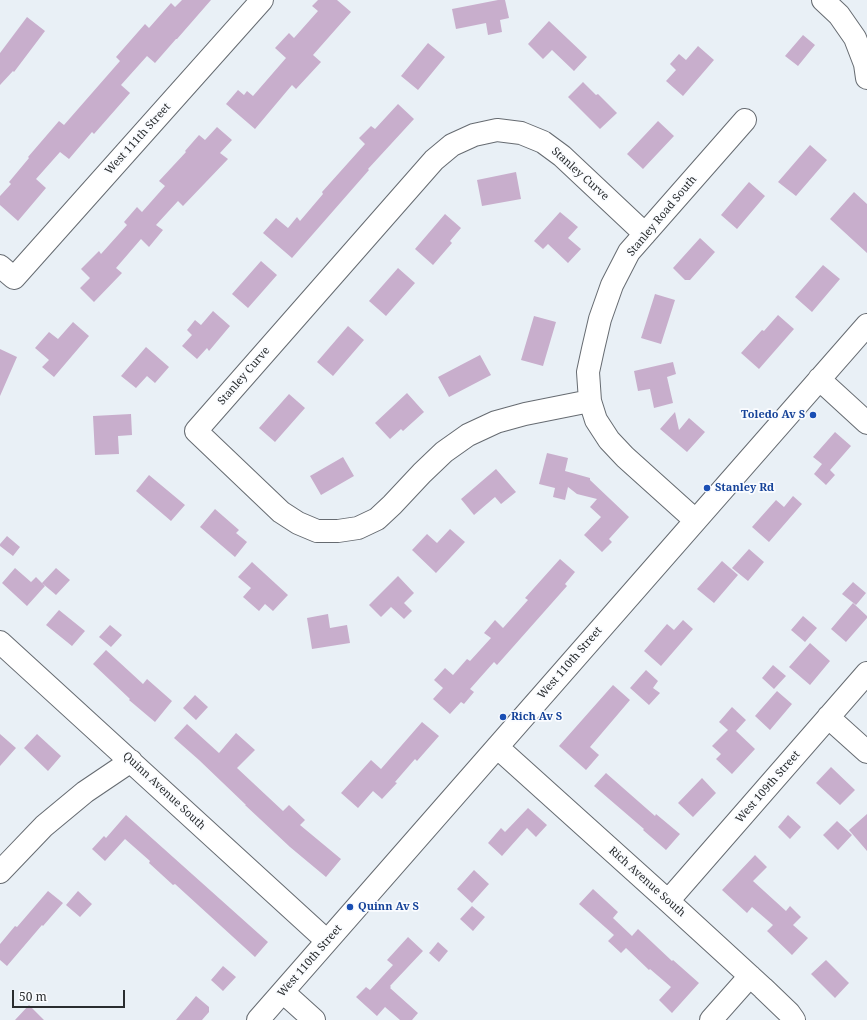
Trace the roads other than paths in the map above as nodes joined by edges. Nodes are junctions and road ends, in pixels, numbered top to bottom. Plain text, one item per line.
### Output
1 (262, 0) edge
2 (835, 4) edge
3 (867, 78) edge
4 (745, 120) dead end
5 (645, 234) junction
6 (7, 272) edge
7 (867, 325) edge
8 (819, 379) junction
9 (590, 401) junction
10 (867, 423) edge
11 (696, 520) junction
12 (0, 642) edge
13 (867, 673) edge
14 (828, 717) junction
15 (497, 747) junction
16 (867, 752) edge
17 (131, 761) junction
18 (0, 872) edge
19 (668, 901) junction
20 (327, 941) junction
21 (750, 976) junction
22 (283, 992) junction
23 (258, 1020) edge
24 (314, 1020) edge
25 (711, 1020) edge
26 (794, 1020) edge

1 - 6 street, West 111th Street
2 - 3 street
4 - 5 street, Stanley Road South
5 - 9 street, Stanley Road South
5 - 9 street, Stanley Curve
7 - 8 street, West 110th Street
8 - 10 street
8 - 11 street, West 110th Street
9 - 11 street, Stanley Road South
11 - 15 street, West 110th Street
12 - 17 street, Quinn Avenue South
13 - 14 street, West 109th Street
14 - 16 street
14 - 19 street, West 109th Street
15 - 19 street, Rich Avenue South
15 - 20 street, West 110th Street
17 - 18 street
17 - 20 street, Quinn Avenue South
19 - 21 street, Rich Avenue South
20 - 22 street, West 110th Street
21 - 25 street
21 - 26 street, Rich Avenue South
22 - 23 street, West 110th Street
22 - 24 street

